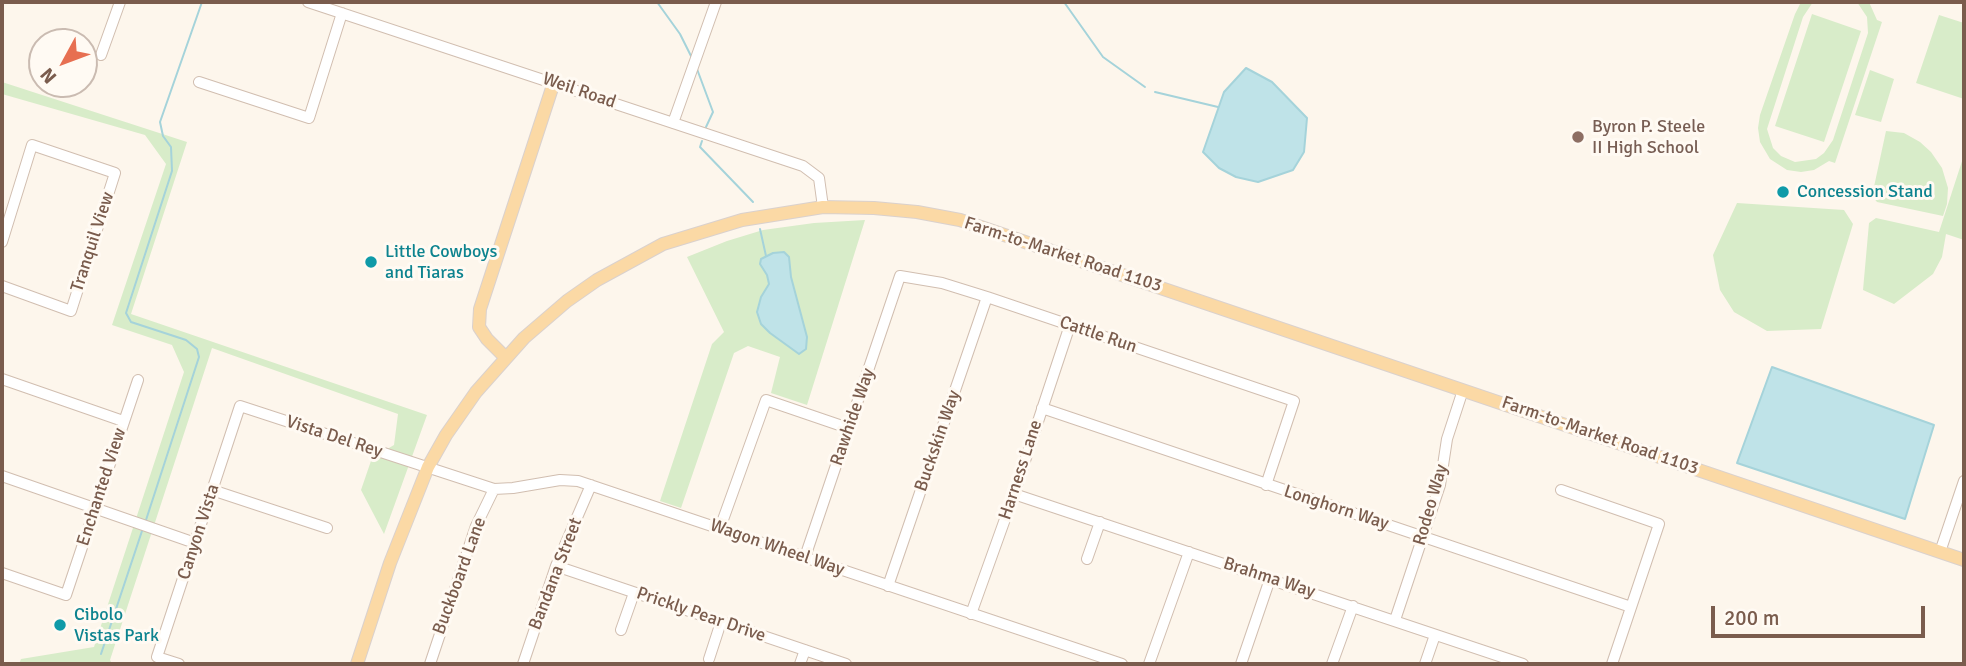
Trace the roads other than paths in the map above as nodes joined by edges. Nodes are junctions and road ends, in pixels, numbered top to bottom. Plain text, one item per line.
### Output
1 (120, 2) edge
2 (308, 2) edge
3 (716, 2) edge
4 (342, 13) junction
5 (101, 55) dead end
6 (199, 82) dead end
7 (554, 82) junction
8 (673, 123) junction
9 (823, 206) junction
10 (2, 242) edge
11 (900, 276) joint
12 (2, 286) edge
13 (987, 296) junction
14 (1070, 325) junction
15 (505, 357) junction
16 (2, 379) edge
17 (138, 380) dead end
18 (1464, 390) junction
19 (240, 406) joint
20 (1042, 408) junction
21 (123, 421) junction
22 (848, 428) junction
23 (428, 467) junction
24 (2, 476) edge
25 (1964, 481) edge
26 (591, 485) junction
27 (1266, 485) junction
28 (494, 489) junction
29 (212, 490) junction
30 (1562, 490) dead end
31 (1014, 494) junction
32 (96, 508) junction
33 (1100, 522) junction
34 (327, 528) dead end
35 (720, 528) junction
36 (1422, 537) junction
37 (195, 543) junction
38 (1189, 552) junction
39 (1940, 552) junction
40 (805, 557) junction
41 (1087, 559) dead end
42 (1964, 560) edge
43 (556, 566) junction
44 (2, 573) edge
45 (1270, 579) junction
46 (888, 586) junction
47 (634, 593) junction
48 (1353, 606) junction
49 (1631, 607) junction
50 (971, 614) junction
51 (1395, 620) junction
52 (721, 622) junction
53 (621, 630) dead end
54 (1435, 635) junction
55 (805, 650) junction
56 (709, 659) dead end
57 (179, 664) edge
58 (357, 664) edge
59 (430, 664) edge
60 (523, 664) edge
61 (800, 664) edge
62 (846, 664) edge
63 (1122, 664) edge
64 (1149, 664) edge
65 (1241, 664) edge
66 (1332, 664) edge
67 (1425, 664) edge
68 (1523, 664) edge
69 (1612, 664) edge

1 - 5 street
2 - 4 street, Weil Road
3 - 8 street
4 - 6 street
4 - 7 street, Weil Road
7 - 8 street, Weil Road
7 - 15 main road
8 - 9 street, Weil Road
9 - 15 main road, Farm-to-Market Road 1103
9 - 18 main road, Farm-to-Market Road 1103
10 - 12 street, Tranquil View
11 - 13 street, Cattle Run
11 - 22 street, Rawhide Way
13 - 14 street, Cattle Run
13 - 46 street, Buckskin Way
14 - 20 street, Harness Lane
14 - 27 street, Cattle Run
15 - 23 main road, Farm-to-Market Road 1103
16 - 21 street
17 - 21 street, Enchanted View
18 - 36 street, Rodeo Way
18 - 39 main road, Farm-to-Market Road 1103
19 - 23 street, Vista Del Rey
19 - 29 street, Canyon Vista
20 - 27 street, Longhorn Way
20 - 31 street, Harness Lane
21 - 32 street, Enchanted View
22 - 35 street
22 - 40 street, Rawhide Way
23 - 28 street, Wagon Wheel Way
23 - 58 main road, Farm-to-Market Road 1103
24 - 32 street
25 - 39 street
26 - 28 street, Wagon Wheel Way
26 - 35 street, Wagon Wheel Way
26 - 43 street, Bandana Street
27 - 36 street, Longhorn Way
28 - 59 street, Buckboard Lane
29 - 34 street
29 - 37 street, Canyon Vista
30 - 49 street
31 - 33 street, Brahma Way
31 - 50 street, Harness Lane
32 - 37 street
32 - 44 street, Enchanted View
33 - 38 street, Brahma Way
33 - 41 street
35 - 40 street, Wagon Wheel Way
36 - 49 street, Longhorn Way
36 - 51 street, Rodeo Way
37 - 57 street, Canyon Vista
38 - 45 street, Brahma Way
38 - 64 street
39 - 42 main road, Farm-to-Market Road 1103
40 - 46 street, Wagon Wheel Way
43 - 47 street, Prickly Pear Drive
43 - 60 street, Bandana Street
45 - 48 street, Brahma Way
45 - 65 street
46 - 50 street, Wagon Wheel Way
47 - 52 street, Prickly Pear Drive
47 - 53 street
48 - 51 street, Brahma Way
48 - 66 street
49 - 69 street
50 - 63 street, Wagon Wheel Way
51 - 54 street, Brahma Way
52 - 55 street, Prickly Pear Drive
52 - 56 street
54 - 67 street
54 - 68 street, Brahma Way
55 - 61 street
55 - 62 street, Prickly Pear Drive

